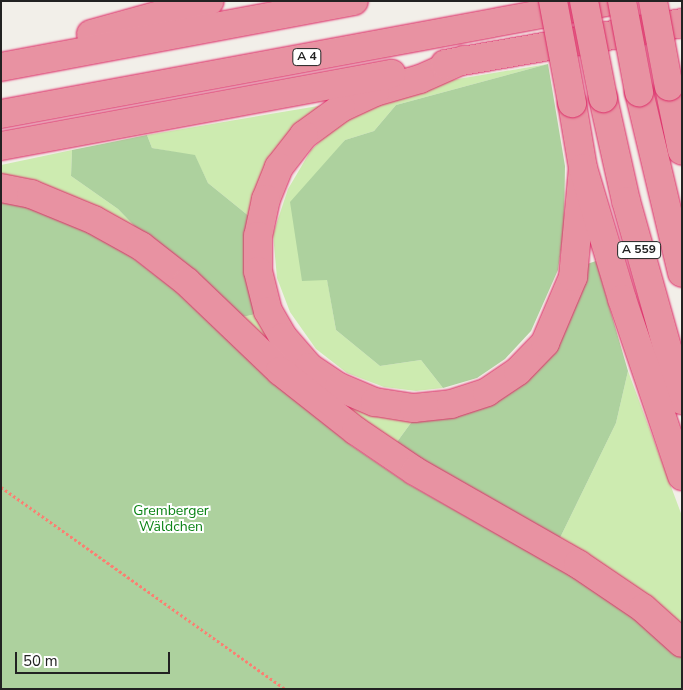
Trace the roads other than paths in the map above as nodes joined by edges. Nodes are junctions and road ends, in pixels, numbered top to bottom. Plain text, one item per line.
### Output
1 (210, 1) edge
2 (354, 1) edge
3 (553, 1) edge
4 (584, 1) edge
5 (612, 1) edge
6 (622, 1) edge
7 (653, 1) edge
8 (682, 23) edge
9 (1, 58) edge
10 (463, 60) junction
11 (1, 67) edge
12 (1, 114) edge
13 (1, 146) edge
14 (682, 151) edge
15 (583, 168) junction
16 (1, 188) edge
17 (682, 273) edge
18 (682, 400) edge
19 (682, 476) edge
20 (682, 643) edge

1 - 9 highway
2 - 11 highway
3 - 15 highway, bridge
4 - 18 highway, A 559, bridge
5 - 12 highway, A 4
6 - 17 highway, A 559, bridge
7 - 14 highway, bridge
8 - 10 highway
10 - 13 highway
10 - 15 highway
15 - 19 highway
16 - 20 highway

